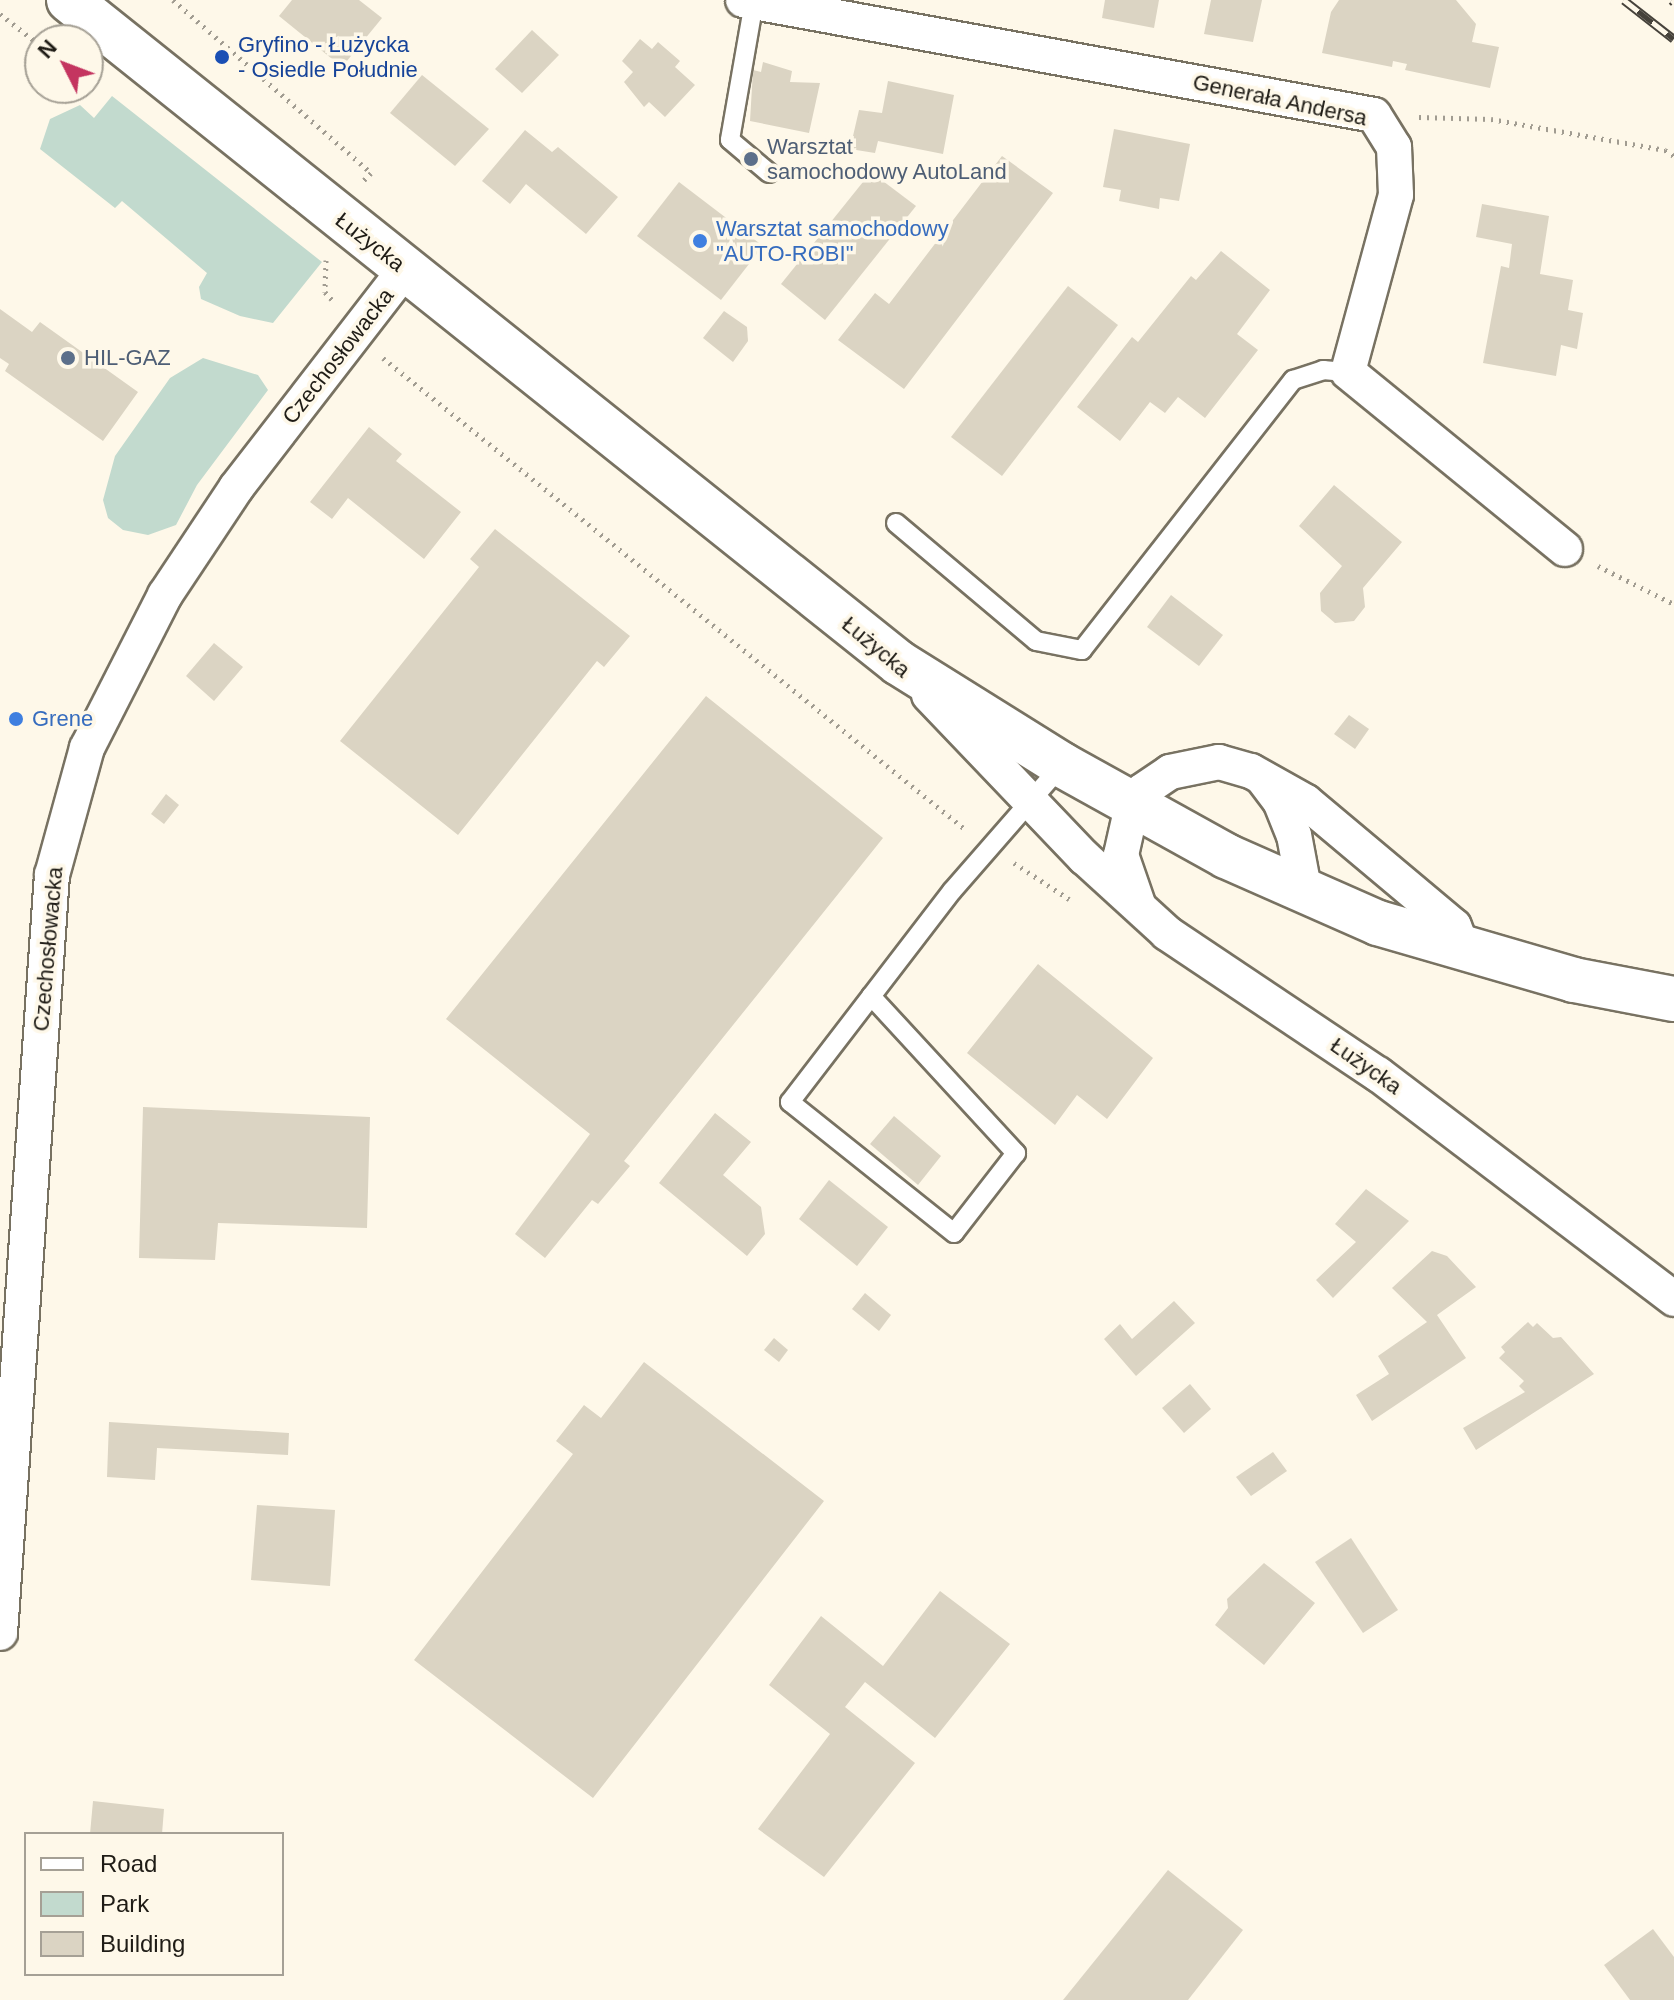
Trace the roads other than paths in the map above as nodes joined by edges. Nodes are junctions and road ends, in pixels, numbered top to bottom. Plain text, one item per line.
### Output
1 (69, 0) edge
2 (749, 1) edge
3 (769, 173) dead end
4 (405, 269) junction
5 (1348, 372) junction
6 (896, 523) dead end
7 (1565, 549) road end
8 (899, 663) junction
9 (1062, 765) junction
10 (1251, 771) junction
11 (1031, 803) junction
12 (1132, 806) junction
13 (1305, 894) junction
14 (1140, 908) junction
15 (1464, 952) junction
16 (871, 996) junction
17 (1674, 999) edge
18 (1674, 1299) edge
19 (0, 1633) edge

1 - 4 street, Łużycka
2 - 3 lane
2 - 5 street, Generała Andersa
4 - 8 street, Łużycka
4 - 19 street, Czechosłowacka
5 - 6 lane
5 - 7 street
8 - 9 street
8 - 11 street, Łużycka
9 - 11 lane
9 - 12 street
10 - 12 street
10 - 13 street
10 - 15 street
11 - 14 street, Łużycka
11 - 16 lane
12 - 13 street
12 - 14 street
13 - 15 street
14 - 18 street, Łużycka
15 - 17 street
16 - 16 lane

